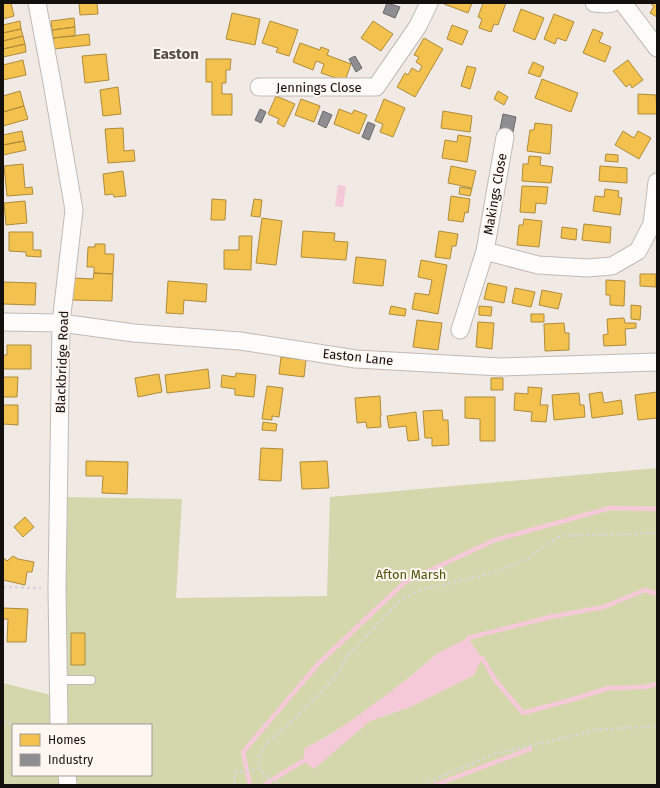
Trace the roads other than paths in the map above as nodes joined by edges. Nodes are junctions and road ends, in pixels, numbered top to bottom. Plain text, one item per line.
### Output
1 (37, 3) edge
2 (429, 3) edge
3 (594, 3) edge
4 (612, 3) edge
5 (623, 3) edge
6 (657, 48) edge
7 (259, 87) dead end
8 (505, 137) dead end
9 (657, 182) edge
10 (485, 251) junction
11 (3, 322) edge
12 (61, 323) junction
13 (460, 330) dead end
14 (657, 362) edge
15 (58, 680) junction
16 (91, 680) dead end
17 (59, 724) edge

1 - 12 street, Blackbridge Road
2 - 7 street, Jennings Close
3 - 4 street
5 - 6 street
8 - 10 street, Makings Close
9 - 10 street
10 - 13 street, Makings Close
11 - 12 street, Easton Lane
12 - 14 street, Easton Lane
12 - 15 street, Blackbridge Road
15 - 16 lane
15 - 17 street, Blackbridge Road

